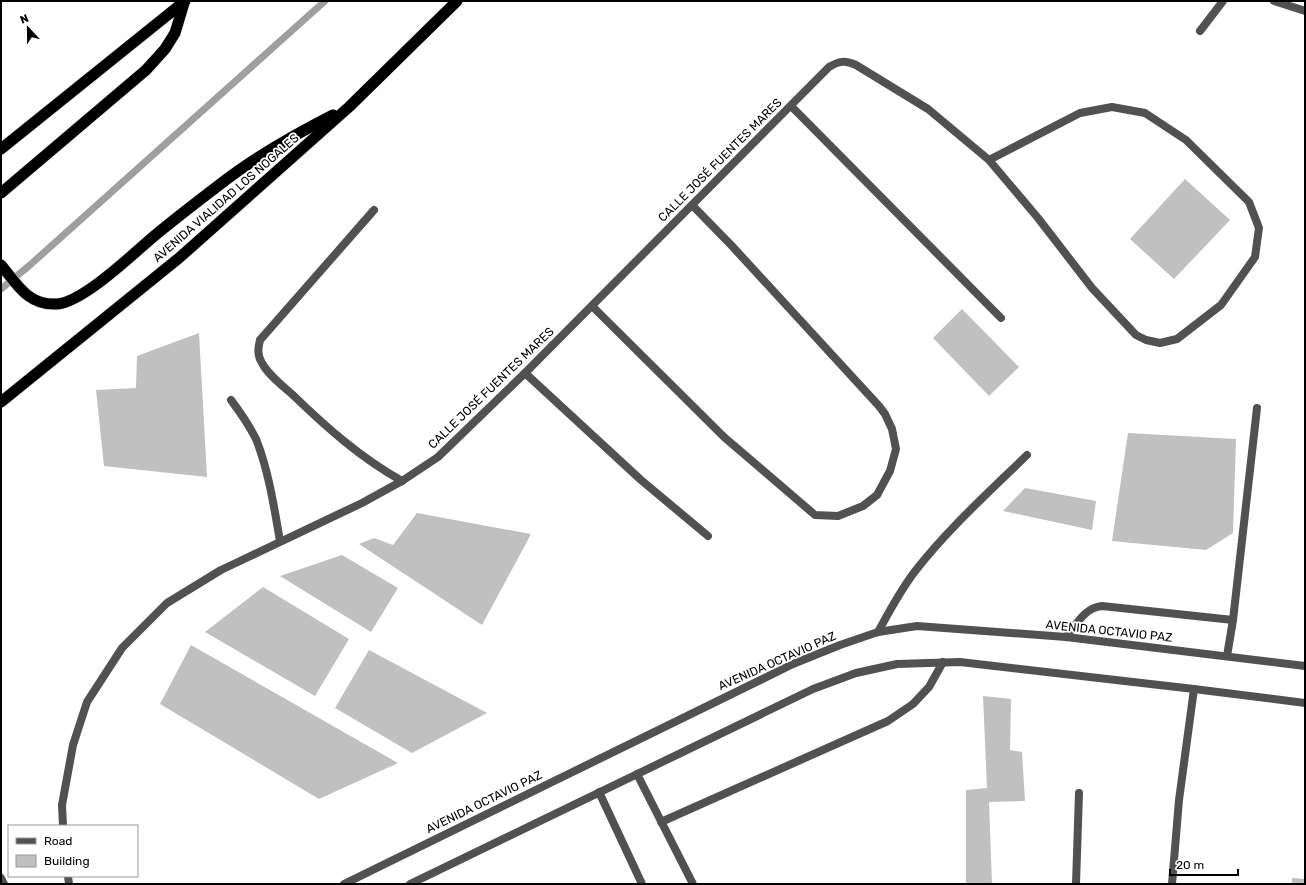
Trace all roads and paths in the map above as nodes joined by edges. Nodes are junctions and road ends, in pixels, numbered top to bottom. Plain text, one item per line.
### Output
1 (458, 1) edge
2 (1223, 1) edge
3 (1274, 1) edge
4 (184, 2) edge
5 (1305, 11) edge
6 (1200, 31) dead end
7 (791, 106) junction
8 (349, 107) junction
9 (1, 149) edge
10 (989, 160) junction
11 (1, 193) edge
12 (692, 205) junction
13 (374, 210) dead end
14 (1, 264) edge
15 (592, 306) junction
16 (1001, 318) dead end
17 (525, 373) junction
18 (231, 400) dead end
19 (1, 402) edge
20 (1257, 408) dead end
21 (1026, 455) dead end
22 (402, 481) junction
23 (708, 536) dead end
24 (280, 541) junction
25 (1233, 620) junction
26 (878, 632) junction
27 (1066, 637) junction
28 (1227, 656) junction
29 (943, 662) junction
30 (1305, 666) edge
31 (1194, 689) junction
32 (1305, 703) edge
33 (637, 774) junction
34 (599, 792) junction
35 (1079, 793) dead end
36 (661, 822) junction
37 (63, 825) edge
38 (1, 878) edge
39 (413, 883) edge
40 (4, 884) edge
41 (344, 884) edge
42 (642, 884) edge
43 (693, 884) edge
44 (1076, 884) edge
45 (1172, 884) edge

1 - 8 highway, AVENIDA VIALIDAD LOS NOGALES
2 - 6 street
3 - 5 street
4 - 9 highway
4 - 11 highway
7 - 10 street, CALLE JOSÉ FUENTES MARES
7 - 12 street, CALLE JOSÉ FUENTES MARES
7 - 16 street
8 - 14 highway
8 - 19 highway, AVENIDA VIALIDAD LOS NOGALES
10 - 10 street
12 - 15 street, CALLE JOSÉ FUENTES MARES
12 - 15 street
13 - 22 street
15 - 17 street, CALLE JOSÉ FUENTES MARES
17 - 22 street, CALLE JOSÉ FUENTES MARES
17 - 23 street
18 - 24 street
20 - 25 street
21 - 26 street
22 - 24 street, CALLE JOSÉ FUENTES MARES
24 - 37 street, CALLE JOSÉ FUENTES MARES
25 - 27 street
25 - 28 street
26 - 27 street, AVENIDA OCTAVIO PAZ
26 - 41 street, AVENIDA OCTAVIO PAZ
27 - 28 street, AVENIDA OCTAVIO PAZ
28 - 30 street, AVENIDA OCTAVIO PAZ
29 - 31 street
29 - 33 street
29 - 36 street
31 - 32 street
31 - 45 street
33 - 34 street
33 - 36 street
34 - 39 street
34 - 42 street
35 - 44 street
36 - 43 street
38 - 40 street

